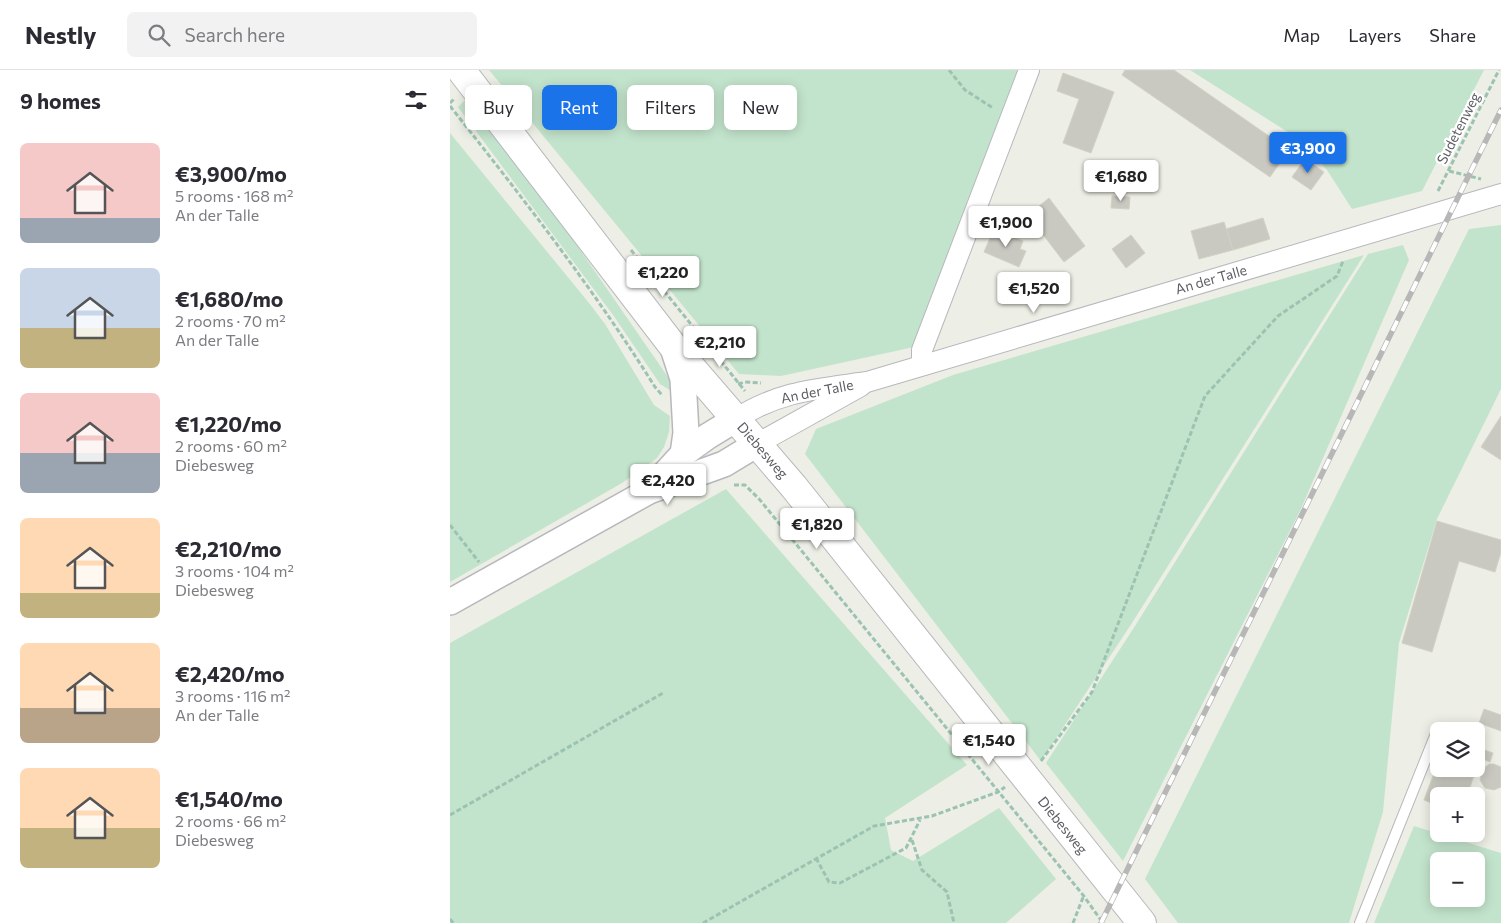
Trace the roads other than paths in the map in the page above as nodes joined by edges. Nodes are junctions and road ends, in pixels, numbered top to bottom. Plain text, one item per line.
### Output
1 (461, 70) edge
2 (1029, 70) edge
3 (1495, 187) edge
4 (672, 345) junction
5 (922, 365) junction
6 (867, 382) junction
7 (736, 419) junction
8 (757, 444) junction
9 (683, 454) junction
10 (650, 491) junction
11 (450, 602) edge
12 (1430, 746) edge
13 (1142, 923) edge
14 (1360, 923) edge

1 - 4 main road, Diebesweg
2 - 5 street
3 - 5 street, An der Talle
4 - 7 main road, Diebesweg
4 - 9 street
5 - 6 street, An der Talle
6 - 7 street, An der Talle
6 - 8 street, An der Talle
7 - 8 main road, Diebesweg
7 - 9 street, An der Talle
8 - 10 street, An der Talle
8 - 13 main road, Diebesweg
9 - 10 street, An der Talle
10 - 11 street, An der Talle
12 - 14 lane

